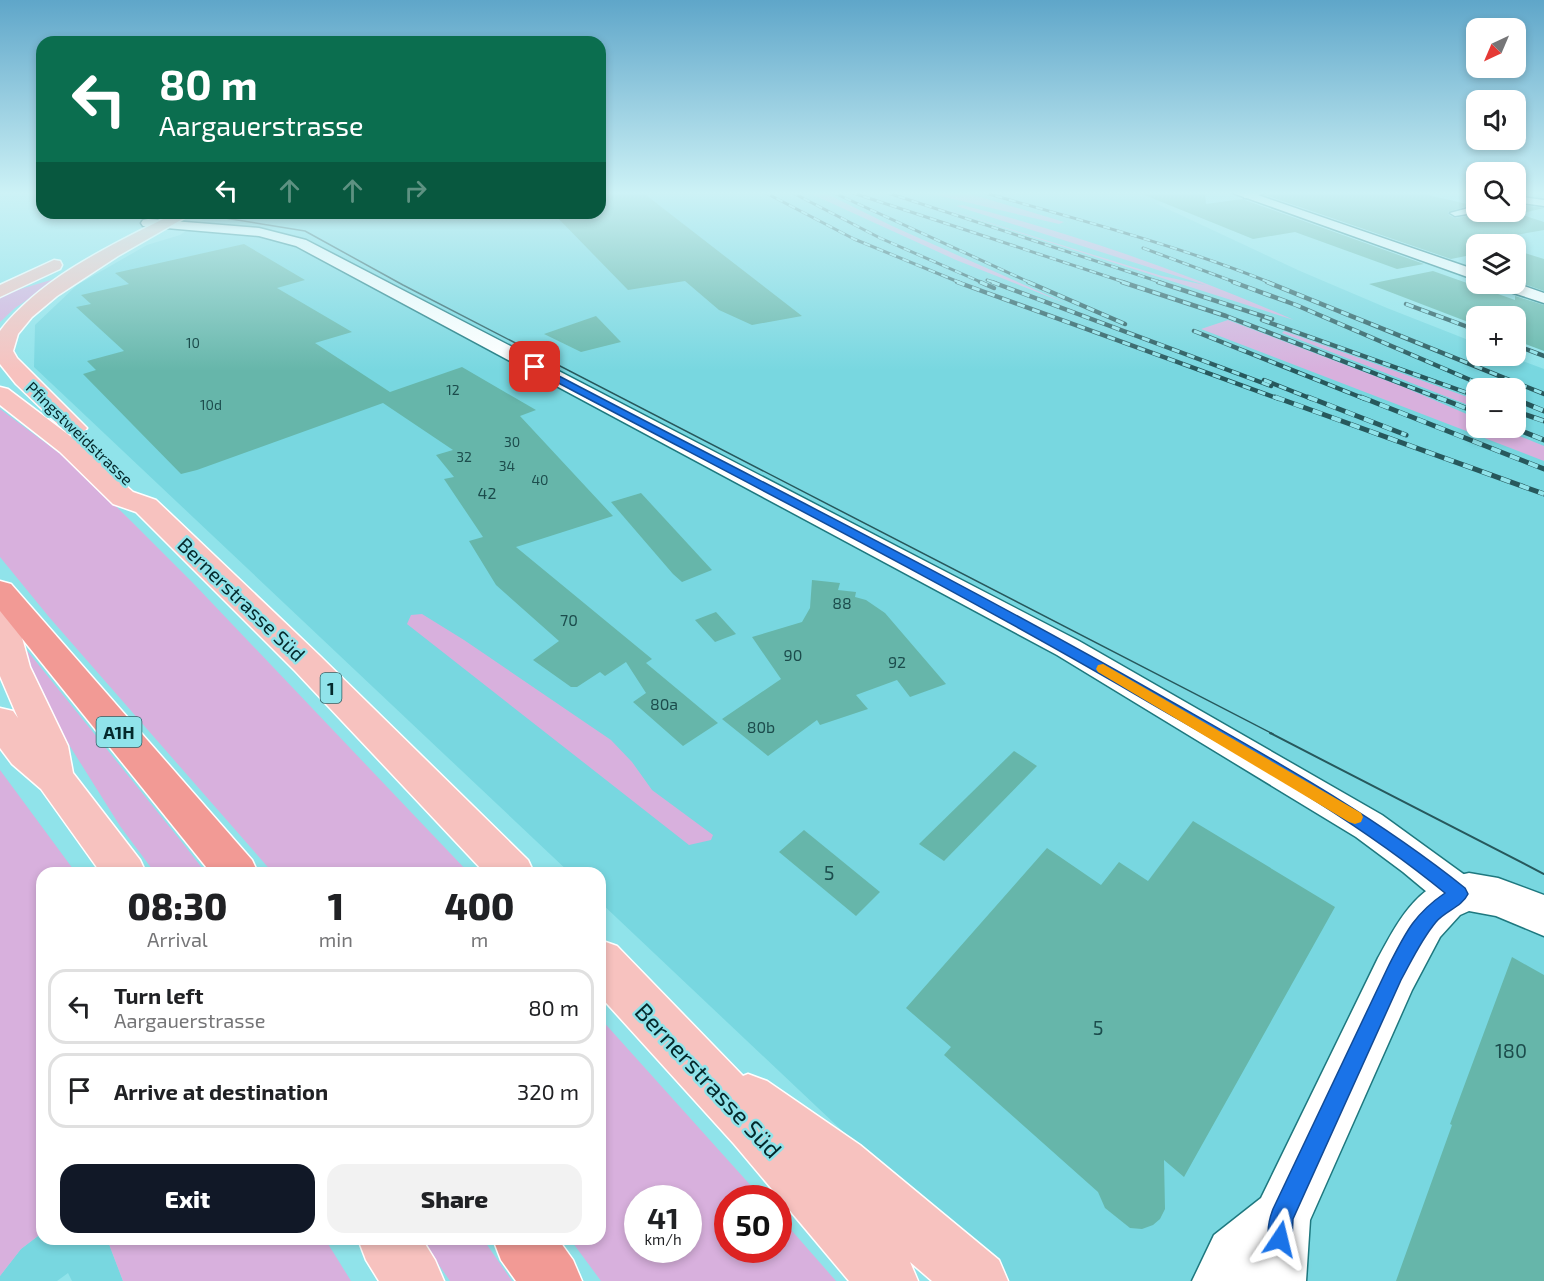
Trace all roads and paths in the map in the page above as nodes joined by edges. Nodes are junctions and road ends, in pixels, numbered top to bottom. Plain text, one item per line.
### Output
1 (97, 252) edge
2 (114, 252) edge
3 (318, 252) edge
4 (1412, 252) edge
5 (65, 259) dead end
6 (1466, 271) edge
7 (1526, 292) edge
8 (1544, 298) edge
9 (1, 300) edge
10 (3, 358) edge
11 (0, 394) edge
12 (146, 506) junction
13 (0, 591) edge
14 (0, 616) edge
15 (0, 721) edge
16 (55, 778) junction
17 (121, 867) edge
18 (232, 867) edge
19 (507, 867) edge
20 (1459, 894) junction
21 (1544, 916) edge
22 (606, 968) edge
23 (695, 1062) junction
24 (1281, 1218) junction
25 (391, 1245) edge
26 (526, 1245) edge
27 (414, 1281) edge
28 (552, 1281) edge
29 (888, 1281) edge
30 (978, 1281) edge
31 (1222, 1281) edge
32 (1276, 1281) edge

1 - 9 main road, 1
2 - 10 main road, Pfingstweidstrasse / 1
3 - 20 street
4 - 6 street
5 - 9 main road
7 - 8 street
10 - 12 main road, Pfingstweidstrasse / 1
11 - 12 main road
12 - 19 main road, Bernerstrasse Süd / 1
13 - 18 highway, A1H
14 - 16 main road
15 - 16 main road
16 - 17 main road
20 - 21 main road
20 - 24 main road
22 - 23 main road, Bernerstrasse Süd
23 - 29 main road, Bernerstrasse Süd
23 - 30 main road
24 - 31 main road
24 - 32 main road
25 - 27 main road
26 - 28 highway

